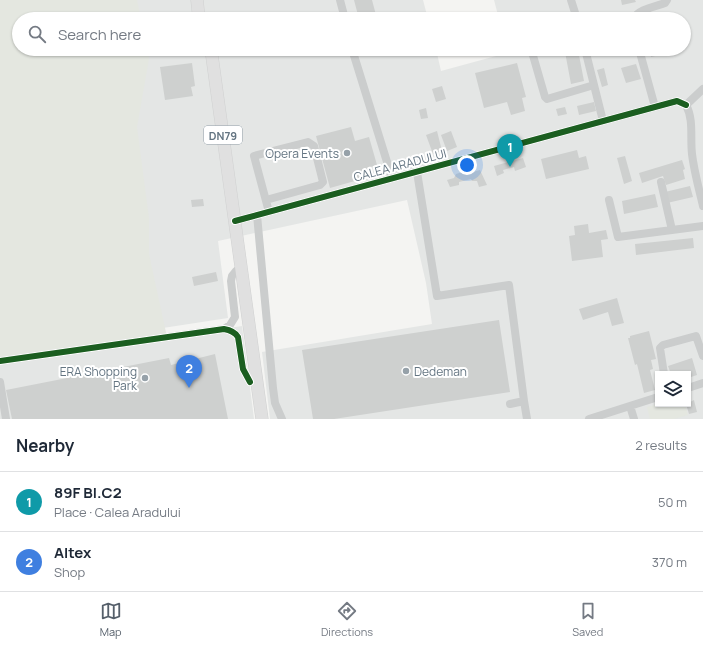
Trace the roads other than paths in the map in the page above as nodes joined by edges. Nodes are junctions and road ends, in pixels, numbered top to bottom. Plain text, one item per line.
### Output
1 (197, 0) edge
2 (204, 0) edge
3 (340, 0) edge
4 (571, 0) edge
5 (667, 0) edge
6 (199, 12) edge
7 (206, 12) edge
8 (343, 12) edge
9 (575, 12) edge
10 (640, 12) edge
11 (205, 56) edge
12 (212, 56) edge
13 (354, 56) edge
14 (533, 56) edge
15 (587, 56) edge
16 (641, 56) edge
17 (594, 85) junction
18 (703, 89) edge
19 (686, 104) junction
20 (655, 107) junction
21 (603, 121) junction
22 (417, 172) junction
23 (392, 178) junction
24 (661, 182) dead end
25 (266, 200) junction
26 (609, 200) dead end
27 (703, 206) edge
28 (269, 212) junction
29 (257, 215) junction
30 (235, 221) junction
31 (703, 226) edge
32 (672, 230) junction
33 (236, 271) junction
34 (224, 329) junction
35 (703, 356) edge
36 (0, 361) edge
37 (664, 371) edge
38 (0, 382) edge
39 (250, 382) junction
40 (703, 383) edge
41 (691, 387) edge
42 (655, 398) edge
43 (524, 401) junction
44 (510, 404) dead end
45 (630, 406) junction
46 (6, 419) edge
47 (254, 419) edge
48 (262, 419) edge
49 (282, 419) edge
50 (527, 419) edge
51 (589, 419) edge
52 (634, 419) edge

1 - 6 highway
2 - 7 highway
3 - 8 street
4 - 9 street
5 - 10 street
11 - 33 highway, DN79
12 - 30 highway, DN79
13 - 23 street
14 - 17 street
15 - 17 street
16 - 20 street
17 - 21 street
18 - 19 street
19 - 20 street, CALEA ARADULUI
19 - 27 street
20 - 21 street, CALEA ARADULUI
21 - 22 street, CALEA ARADULUI
22 - 23 street, CALEA ARADULUI
22 - 43 street
23 - 28 street, CALEA ARADULUI
24 - 32 street
25 - 25 street
25 - 28 street
26 - 32 street
28 - 29 street, CALEA ARADULUI
29 - 30 street, CALEA ARADULUI
29 - 49 street
30 - 48 highway, DN79
31 - 32 street
33 - 34 street
33 - 39 highway, DN79
34 - 36 street
34 - 39 street
35 - 37 street
38 - 46 street
39 - 47 highway, DN79
40 - 41 street
42 - 45 street
43 - 44 street
43 - 50 street
45 - 51 street
45 - 52 street

